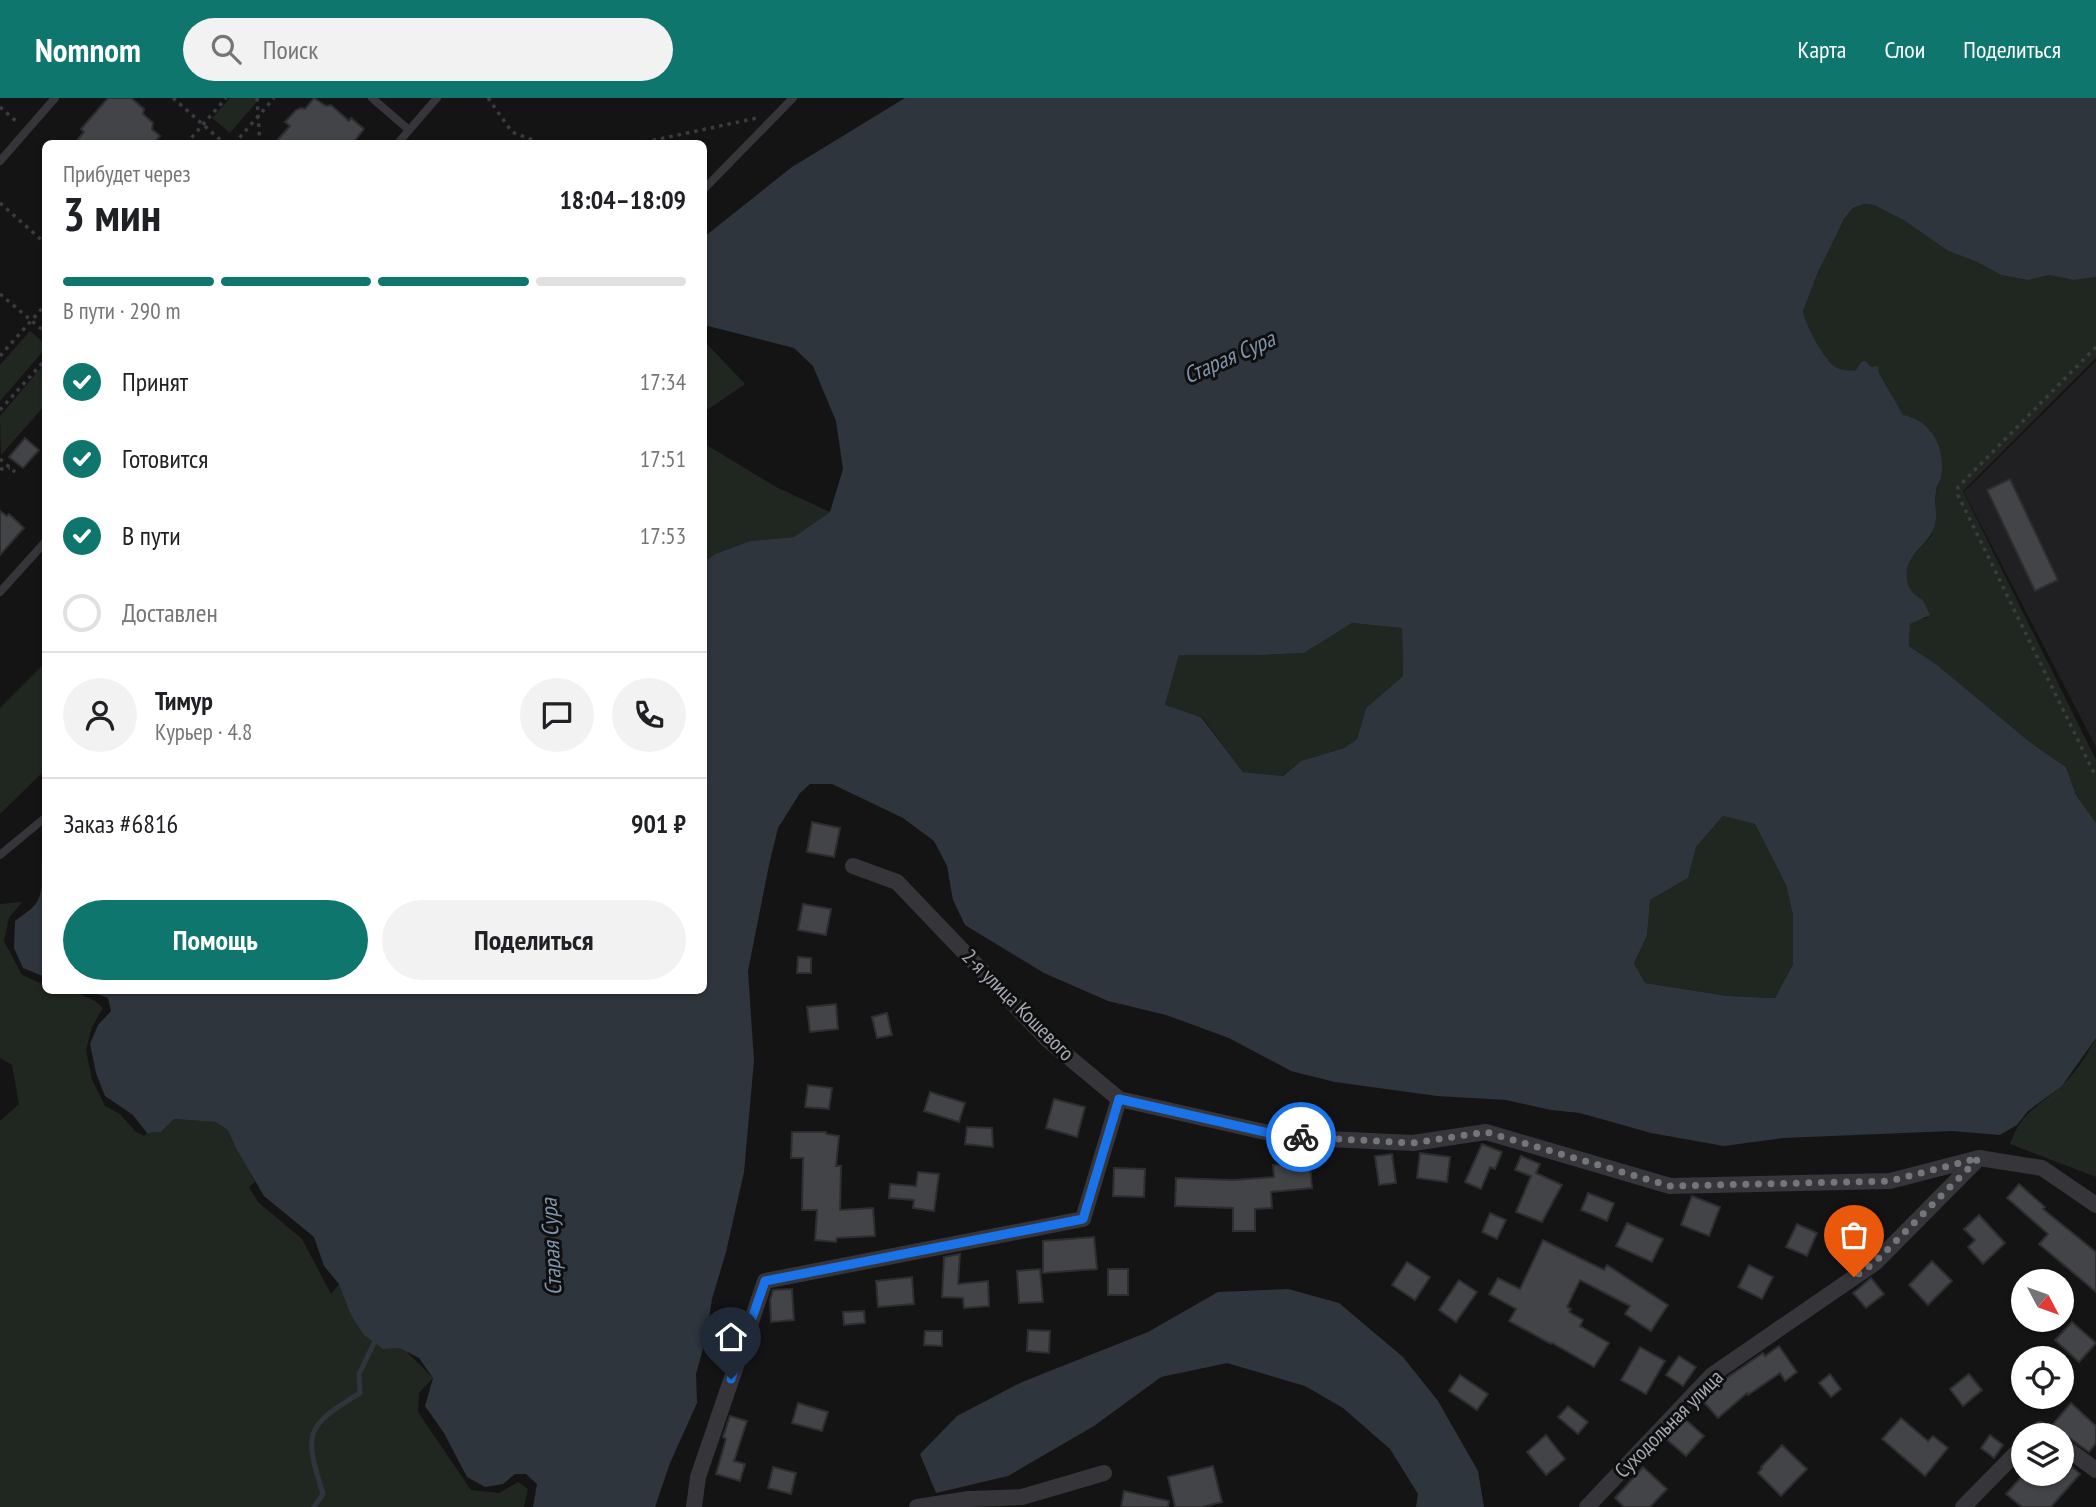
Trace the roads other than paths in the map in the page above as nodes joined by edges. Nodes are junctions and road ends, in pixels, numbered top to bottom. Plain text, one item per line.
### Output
1 (55, 98) edge
2 (372, 98) edge
3 (437, 98) edge
4 (793, 98) edge
5 (409, 130) junction
6 (400, 140) edge
7 (0, 161) edge
8 (707, 186) edge
9 (42, 545) edge
10 (0, 592) edge
11 (42, 820) edge
12 (0, 855) edge
13 (853, 866) dead end
14 (1119, 1099) junction
15 (1979, 1158) junction
16 (2096, 1205) edge
17 (2074, 1453) edge
18 (2011, 1458) edge
19 (2096, 1469) edge
20 (1104, 1473) dead end
21 (694, 1507) edge
22 (917, 1507) edge
23 (1587, 1507) edge
24 (1963, 1507) edge

1 - 7 lane
2 - 5 lane
3 - 5 lane
4 - 8 lane
5 - 6 lane
9 - 10 lane
11 - 12 lane
13 - 14 street, 2-я улица Кошевого
14 - 15 street, 2-я улица Кошевого
14 - 21 street
15 - 16 street, 2-я улица Кошевого
15 - 23 street, Суходольная улица
17 - 19 street
18 - 24 street
20 - 22 street

